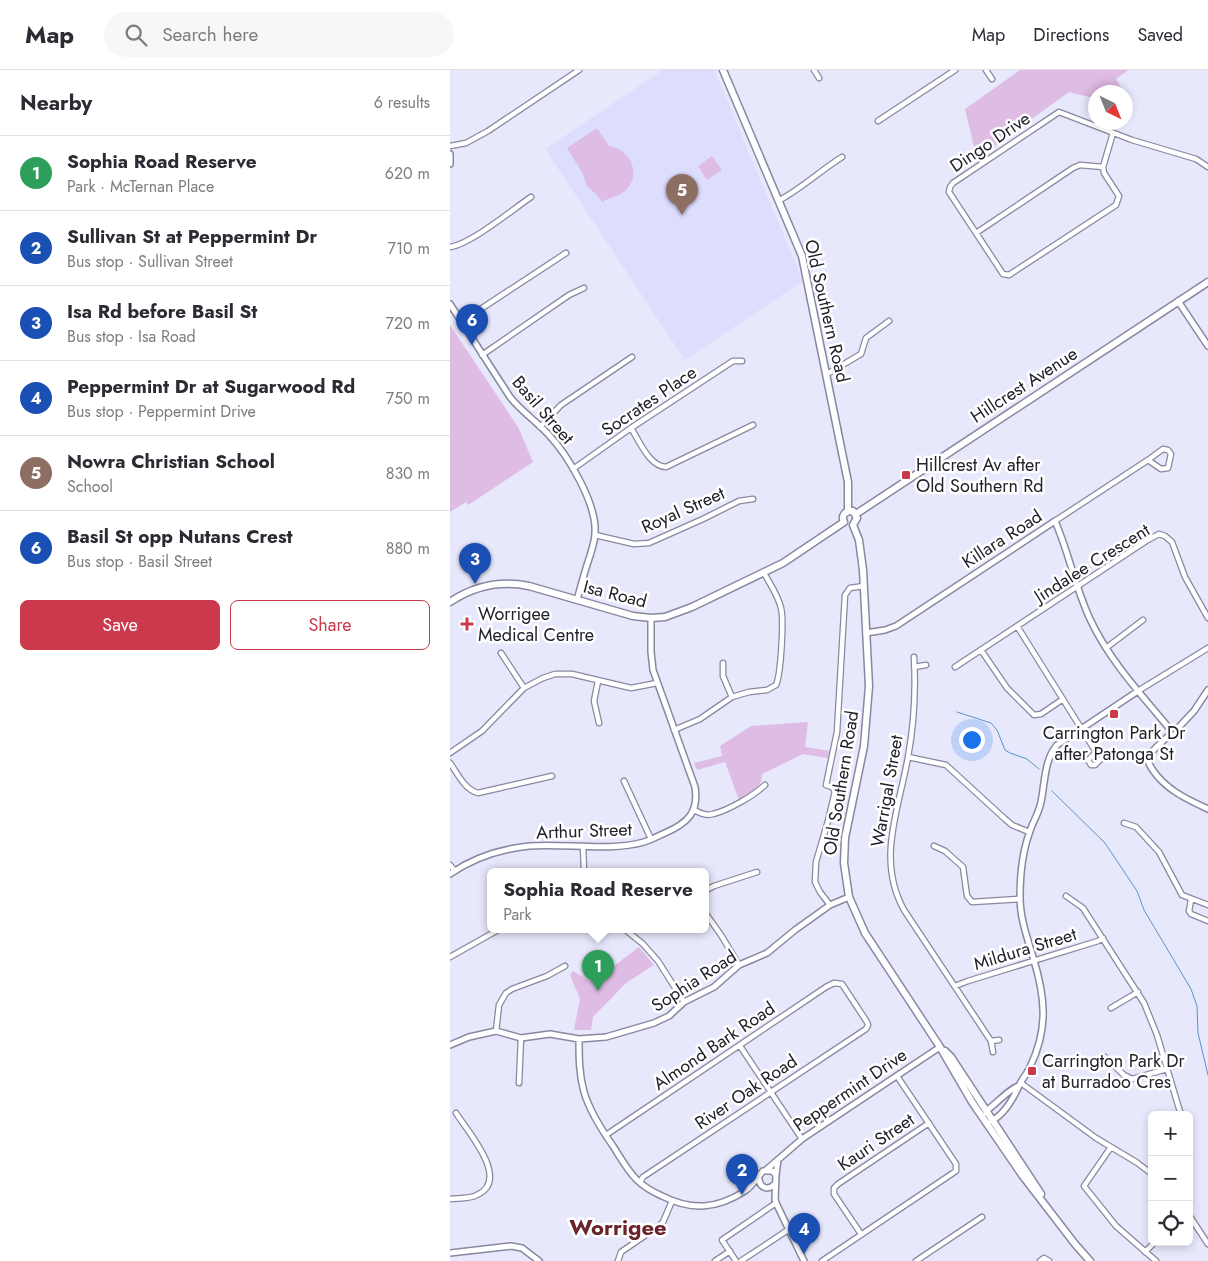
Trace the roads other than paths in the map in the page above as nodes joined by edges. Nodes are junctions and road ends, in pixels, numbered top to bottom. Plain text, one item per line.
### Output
1 (579, 70) edge
2 (723, 70) edge
3 (814, 70) edge
4 (955, 70) edge
5 (986, 70) edge
6 (819, 78) dead end
7 (992, 79) dead end
8 (878, 121) dead end
9 (1113, 132) junction
10 (450, 146) edge
11 (450, 154) edge
12 (842, 157) dead end
13 (450, 164) edge
14 (1103, 167) junction
15 (1208, 167) edge
16 (531, 197) dead end
17 (780, 200) junction
18 (976, 232) junction
19 (450, 247) edge
20 (566, 253) dead end
21 (1208, 282) edge
22 (584, 288) dead end
23 (1178, 301) junction
24 (450, 304) edge
25 (889, 321) dead end
26 (461, 322) junction
27 (1208, 346) edge
28 (482, 355) junction
29 (632, 357) dead end
30 (742, 361) dead end
31 (827, 374) junction
32 (753, 425) dead end
33 (540, 427) junction
34 (631, 428) junction
35 (1148, 460) junction
36 (572, 469) junction
37 (753, 499) dead end
38 (848, 511) junction
39 (856, 514) junction
40 (1055, 521) junction
41 (844, 522) junction
42 (853, 525) junction
43 (596, 535) junction
44 (764, 573) junction
45 (864, 586) junction
46 (1077, 588) junction
47 (577, 600) junction
48 (450, 602) edge
49 (651, 618) junction
50 (1208, 618) edge
51 (1143, 620) dead end
52 (1017, 626) junction
53 (866, 633) junction
54 (1106, 648) junction
55 (1208, 648) edge
56 (981, 650) junction
57 (501, 653) dead end
58 (914, 657) dead end
59 (723, 663) dead end
60 (926, 665) dead end
61 (914, 666) junction
62 (955, 667) dead end
63 (598, 681) junction
64 (657, 682) junction
65 (524, 688) junction
66 (1208, 690) edge
67 (1138, 691) junction
68 (732, 697) junction
69 (1063, 699) junction
70 (599, 724) dead end
71 (1082, 728) junction
72 (1168, 728) junction
73 (1176, 728) junction
74 (674, 730) junction
75 (1169, 735) junction
76 (1096, 752) dead end
77 (450, 753) edge
78 (908, 756) junction
79 (450, 762) edge
80 (552, 776) dead end
81 (624, 781) dead end
82 (765, 785) dead end
83 (1208, 809) edge
84 (694, 810) junction
85 (1124, 823) dead end
86 (1029, 832) junction
87 (651, 839) junction
88 (583, 846) junction
89 (934, 846) dead end
90 (450, 865) edge
91 (584, 868) edge
92 (757, 872) dead end
93 (452, 873) edge
94 (709, 889) edge
95 (1066, 896) dead end
96 (849, 897) junction
97 (1020, 899) junction
98 (1191, 900) junction
99 (830, 905) junction
100 (1208, 905) edge
101 (709, 919) edge
102 (1208, 921) edge
103 (493, 933) edge
104 (629, 933) edge
105 (1103, 938) junction
106 (450, 957) edge
107 (1034, 961) junction
108 (739, 965) junction
109 (565, 966) dead end
110 (839, 982) joint
111 (955, 986) junction
112 (1138, 992) junction
113 (684, 1002) junction
114 (1111, 1008) dead end
115 (496, 1031) junction
116 (521, 1038) junction
117 (579, 1039) junction
118 (999, 1040) dead end
119 (991, 1041) junction
120 (450, 1046) edge
121 (740, 1046) junction
122 (940, 1047) junction
123 (993, 1052) dead end
124 (1105, 1057) dead end
125 (1168, 1069) junction
126 (897, 1076) junction
127 (519, 1083) dead end
128 (1020, 1084) junction
129 (770, 1092) junction
130 (986, 1111) junction
131 (1180, 1111) edge
132 (456, 1113) dead end
133 (989, 1121) junction
134 (929, 1123) junction
135 (606, 1135) junction
136 (802, 1139) junction
137 (1111, 1147) junction
138 (778, 1160) junction
139 (766, 1170) junction
140 (1148, 1171) edge
141 (776, 1175) junction
142 (759, 1178) junction
143 (640, 1182) junction
144 (775, 1184) junction
145 (764, 1187) junction
146 (745, 1191) junction
147 (450, 1199) edge
148 (672, 1201) junction
149 (776, 1202) junction
150 (982, 1217) dead end
151 (1193, 1221) edge
152 (788, 1230) junction
153 (862, 1234) junction
154 (1208, 1244) edge
155 (1151, 1246) edge
156 (730, 1251) junction
157 (1145, 1252) junction
158 (450, 1253) edge
159 (539, 1261) edge
160 (618, 1261) edge
161 (715, 1261) edge
162 (736, 1261) edge
163 (741, 1261) edge
164 (804, 1261) edge
165 (822, 1261) edge
166 (916, 1261) edge
167 (1090, 1261) edge
168 (1156, 1261) edge

1 - 10 street
2 - 17 main road, Old Southern Road
3 - 6 street
4 - 8 street
5 - 7 street
9 - 14 street
9 - 15 street
9 - 18 street, Dingo Drive
11 - 13 street
12 - 17 street
14 - 18 street
14 - 18 street, Dingo Drive
16 - 19 street
17 - 31 main road, Old Southern Road
20 - 26 street
21 - 23 main road, Hillcrest Avenue
22 - 28 street
23 - 27 street
23 - 39 main road, Hillcrest Avenue
24 - 26 street, Basil Street
25 - 31 street
26 - 28 street, Basil Street
28 - 33 street, Basil Street
29 - 33 street
30 - 34 street, Socrates Place
31 - 38 main road, Old Southern Road
32 - 34 street
33 - 36 street, Basil Street
34 - 36 street, Socrates Place
35 - 35 street, Killara Road
35 - 40 street, Killara Road
36 - 43 street, Basil Street
37 - 43 street, Royal Street
38 - 39 main road
38 - 41 main road
39 - 42 main road
40 - 46 street
40 - 53 street, Killara Road
41 - 42 main road
41 - 44 main road, Isa Road
42 - 45 main road, Old Southern Road
43 - 47 street, Basil Street
44 - 49 main road, Isa Road
44 - 68 street
45 - 53 main road, Old Southern Road
45 - 99 street, Old Southern Road
46 - 50 street, Jindalee Crescent
46 - 52 street, Jindalee Crescent
46 - 54 street
47 - 48 main road, Isa Road
47 - 49 main road, Isa Road
49 - 64 street
51 - 54 street
52 - 56 street, Jindalee Crescent
52 - 69 street
53 - 96 main road, Old Southern Road
54 - 67 street
55 - 67 street
56 - 62 street, Jindalee Crescent
56 - 69 street
57 - 65 street
58 - 61 street, Warrigal Street
59 - 68 street
60 - 61 street
61 - 78 street, Warrigal Street
63 - 64 street
63 - 65 street
63 - 70 street
64 - 74 street
65 - 77 street
66 - 73 street
67 - 71 street
67 - 72 street
68 - 74 street
69 - 71 street
71 - 76 street
71 - 86 street
72 - 73 street
72 - 75 street
73 - 75 street
74 - 84 street
75 - 83 street
78 - 86 street
78 - 111 street, Warrigal Street
79 - 80 street
81 - 87 street
82 - 84 street
84 - 87 street, Arthur Street
85 - 98 street
86 - 97 street
87 - 88 street, Arthur Street
88 - 91 street
88 - 93 street, Arthur Street
89 - 97 street
90 - 93 street
92 - 94 street
95 - 105 street
96 - 99 street, Sophia Road
96 - 122 main road, Old Southern Road
97 - 107 street
98 - 100 street
98 - 102 street
99 - 108 street, Sophia Road
101 - 108 street
103 - 106 street
104 - 113 street
105 - 107 street, Mildura Street
105 - 112 street
107 - 111 street, Mildura Street
107 - 128 street
108 - 113 street, Sophia Road
109 - 115 street
110 - 121 street, Almond Bark Road
110 - 129 street, River Oak Road
111 - 119 street, Warrigal Street
112 - 114 street
112 - 125 street
113 - 117 street, Sophia Road
115 - 116 street, Sophia Road
115 - 120 street, Sophia Road
116 - 117 street, Sophia Road
116 - 127 street
117 - 135 street
118 - 119 street
119 - 123 street, Warrigal Street
121 - 129 street
121 - 135 street, Almond Bark Road
122 - 126 street, Peppermint Drive
122 - 130 main road, Old Southern Road
122 - 133 main road, Old Southern Road
124 - 125 street
125 - 131 street
126 - 134 street
126 - 136 street, Peppermint Drive
128 - 130 street
128 - 133 street
128 - 137 street
129 - 136 street
129 - 143 street, River Oak Road
130 - 133 main road, Old Southern Road
132 - 147 street
133 - 167 main road, Old Southern Road
134 - 153 street
134 - 153 street, Kauri Street
135 - 143 street
136 - 138 street, Peppermint Drive
137 - 140 street
137 - 157 street
138 - 139 street, Peppermint Drive
138 - 141 street
139 - 141 street
139 - 142 street
141 - 144 street
142 - 145 street
142 - 146 street
143 - 148 street
144 - 145 street
144 - 149 street
145 - 146 street
145 - 149 street
146 - 148 street
148 - 160 street
149 - 152 street
149 - 156 street
150 - 166 street
151 - 154 street
152 - 163 street
152 - 164 street
153 - 165 street
155 - 157 street
156 - 161 street
156 - 162 street
157 - 168 street
158 - 159 street

